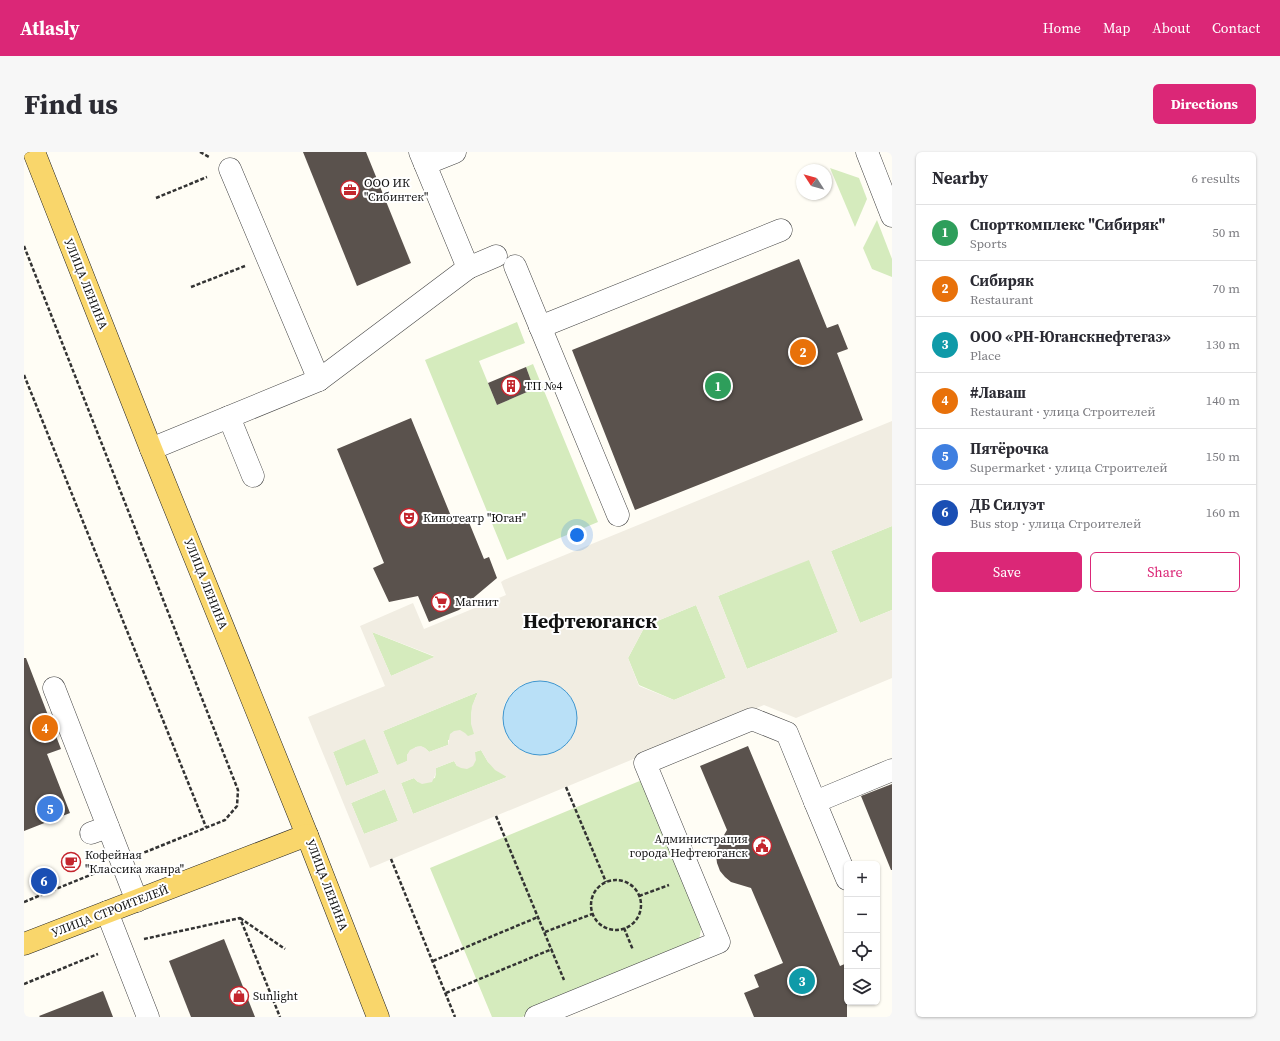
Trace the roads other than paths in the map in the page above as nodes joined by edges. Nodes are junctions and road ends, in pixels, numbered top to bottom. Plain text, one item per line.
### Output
1 (34, 152) edge
2 (455, 152) edge
3 (866, 152) edge
4 (423, 158) edge
5 (230, 168) road end
6 (892, 216) edge
7 (781, 230) dead end
8 (496, 256) dead end
9 (516, 266) dead end
10 (468, 268) junction
11 (540, 327) junction
12 (318, 380) junction
13 (229, 417) junction
14 (152, 449) junction
15 (253, 476) dead end
16 (618, 515) dead end
17 (54, 688) dead end
18 (892, 770) edge
19 (816, 802) junction
20 (307, 835) junction
21 (844, 871) edge
22 (137, 901) junction
23 (107, 912) junction
24 (24, 944) edge
25 (148, 1017) edge
26 (378, 1017) edge
27 (536, 1017) edge

1 - 14 main road, УЛИЦА ЛЕНИНА
2 - 4 street
3 - 6 street
4 - 10 street
5 - 12 street
7 - 11 street
8 - 10 street
9 - 11 street
10 - 12 street
11 - 16 street
12 - 13 street
13 - 14 street
13 - 15 street
14 - 20 main road, УЛИЦА ЛЕНИНА
17 - 22 street
18 - 19 street
19 - 21 street
19 - 27 street
20 - 22 main road, УЛИЦА СТРОИТЕЛЕЙ
20 - 26 main road, УЛИЦА ЛЕНИНА
22 - 23 main road, УЛИЦА СТРОИТЕЛЕЙ
23 - 24 main road, УЛИЦА СТРОИТЕЛЕЙ
23 - 25 street

